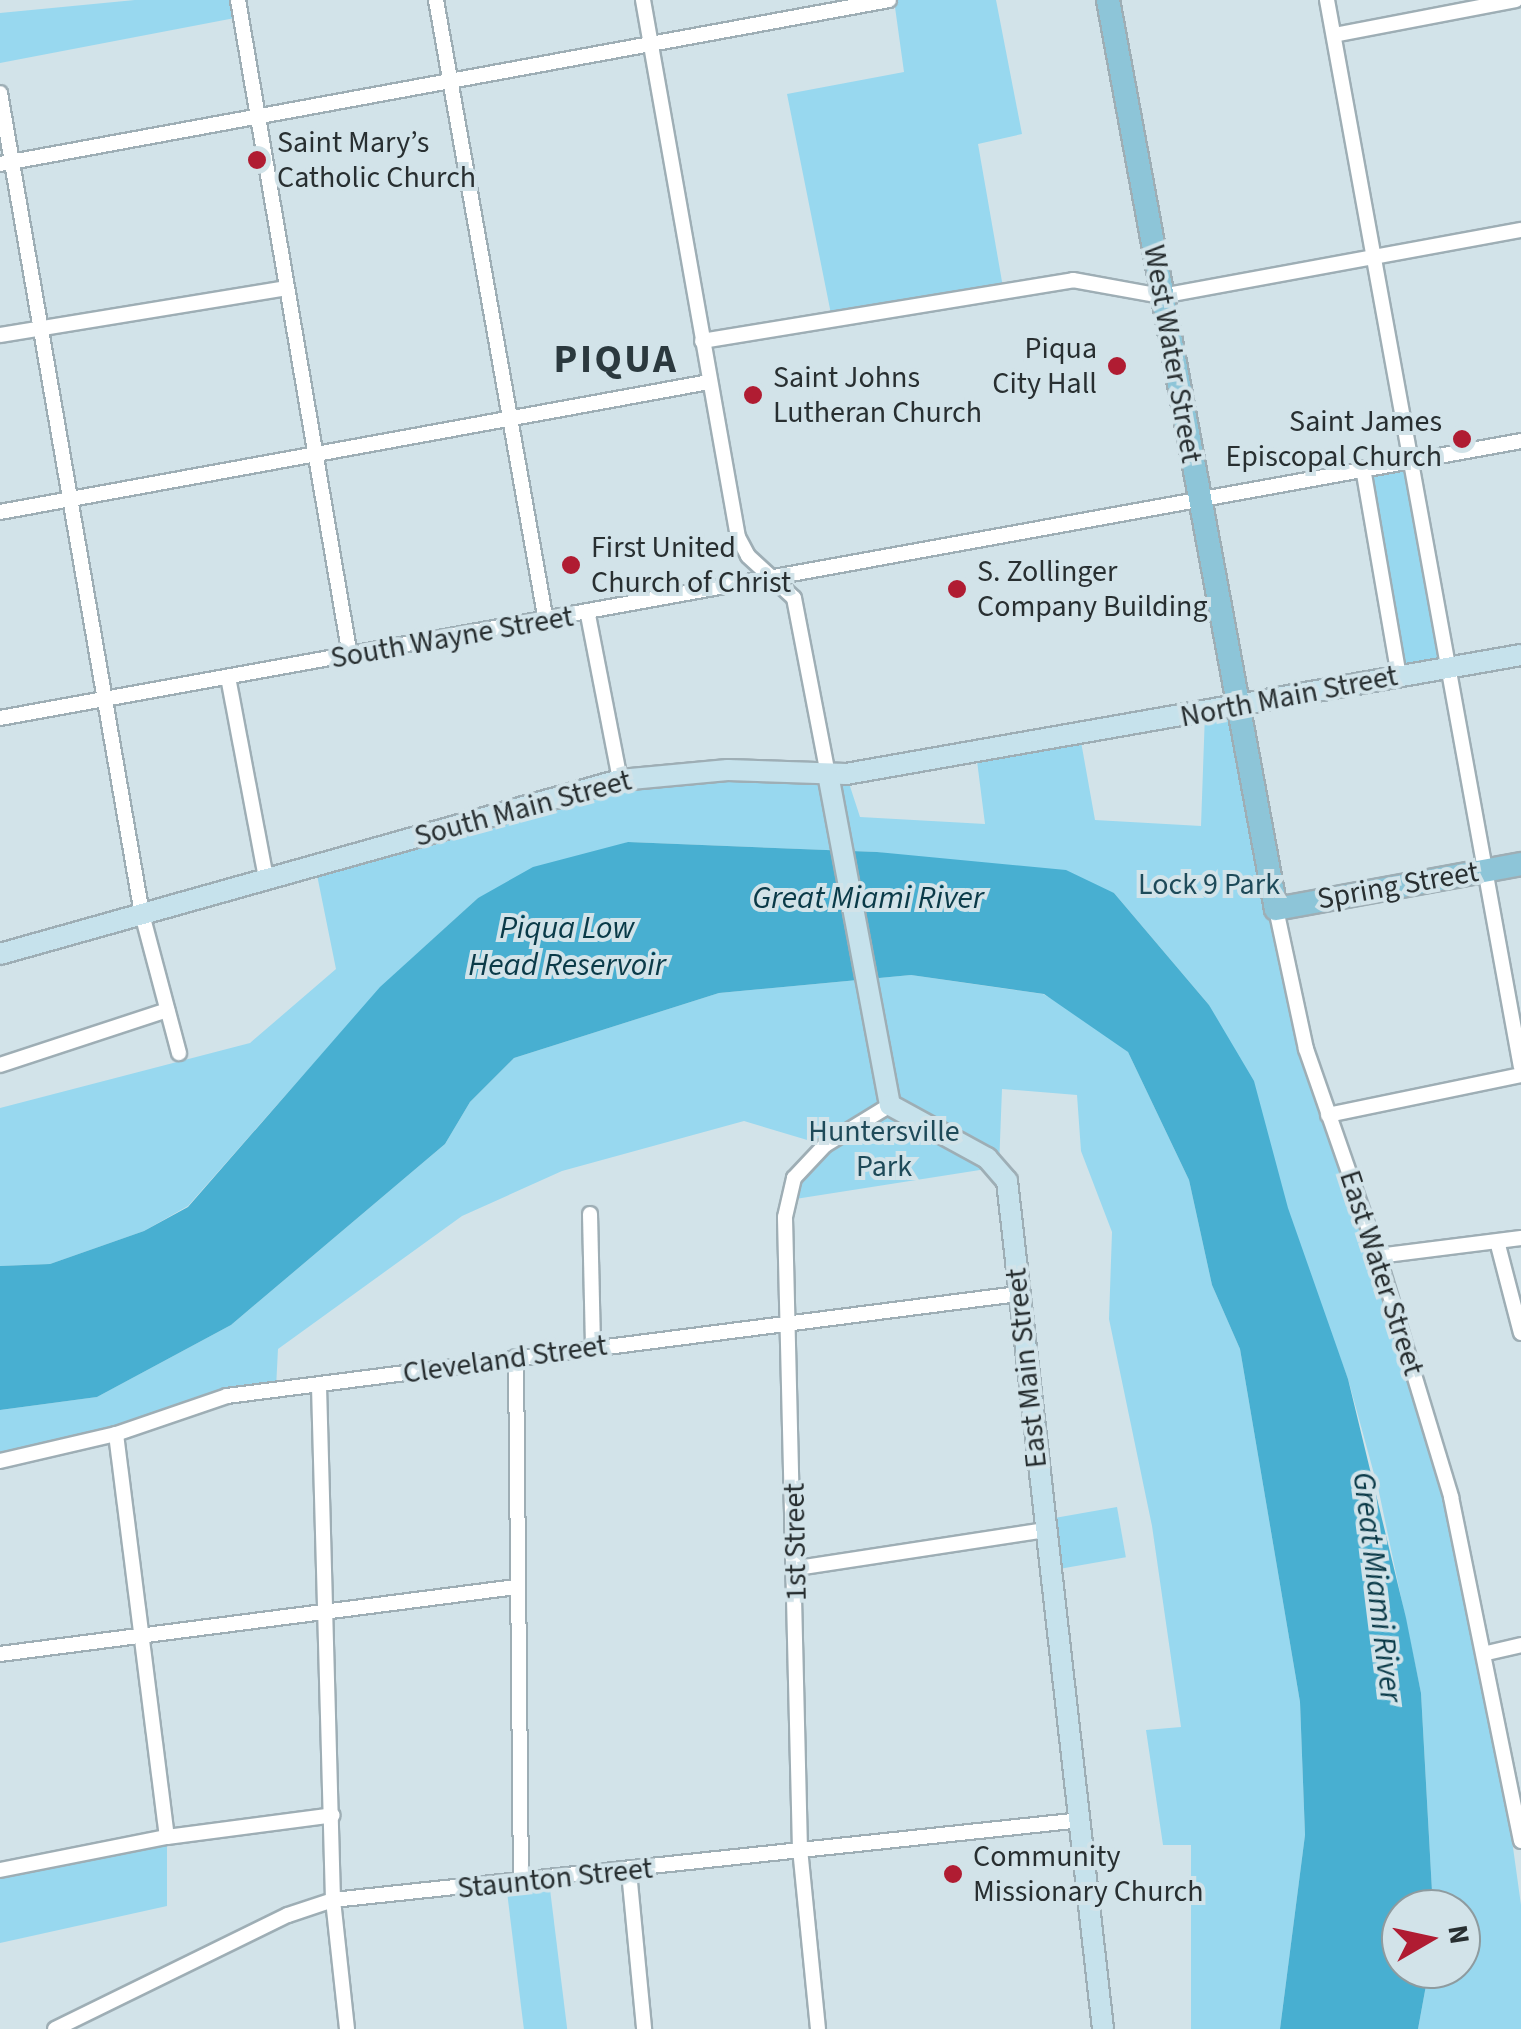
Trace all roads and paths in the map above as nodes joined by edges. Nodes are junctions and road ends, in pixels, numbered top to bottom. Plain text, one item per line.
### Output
1 (238, 0) edge
2 (436, 0) edge
3 (643, 0) edge
4 (889, 0) edge
5 (1108, 0) edge
6 (1328, 0) edge
7 (1516, 0) edge
8 (1334, 35) junction
9 (650, 41) junction
10 (451, 79) junction
11 (0, 93) edge
12 (258, 112) junction
13 (6, 163) edge
14 (1521, 230) edge
15 (1372, 258) junction
16 (286, 288) junction
17 (1161, 296) junction
18 (40, 328) junction
19 (0, 336) edge
20 (702, 341) junction
21 (709, 382) junction
22 (512, 420) junction
23 (1521, 441) edge
24 (316, 455) junction
25 (1411, 460) junction
26 (1363, 468) junction
27 (1198, 498) junction
28 (70, 500) junction
29 (0, 512) edge
30 (774, 578) junction
31 (588, 615) junction
32 (546, 621) junction
33 (1521, 655) edge
34 (350, 656) junction
35 (1450, 667) junction
36 (1399, 676) junction
37 (228, 677) junction
38 (109, 698) junction
39 (1237, 707) junction
40 (0, 718) edge
41 (1058, 740) joint
42 (828, 774) junction
43 (620, 780) junction
44 (1521, 864) edge
45 (1486, 870) junction
46 (266, 878) junction
47 (1276, 909) junction
48 (142, 914) junction
49 (0, 954) edge
50 (167, 1010) junction
51 (179, 1053) dead end
52 (0, 1065) edge
53 (1521, 1071) edge
54 (890, 1105) junction
55 (1328, 1115) junction
56 (590, 1214) dead end
57 (1521, 1238) edge
58 (1498, 1245) junction
59 (1378, 1256) junction
60 (1018, 1294) junction
61 (792, 1320) junction
62 (1521, 1333) edge
63 (594, 1348) junction
64 (516, 1357) junction
65 (319, 1386) junction
66 (116, 1434) junction
67 (0, 1461) edge
68 (1045, 1530) junction
69 (797, 1568) junction
70 (516, 1587) junction
71 (326, 1612) junction
72 (142, 1636) junction
73 (1521, 1645) edge
74 (1488, 1653) junction
75 (0, 1654) edge
76 (333, 1815) junction
77 (1082, 1820) junction
78 (1520, 1834) edge
79 (167, 1837) junction
80 (800, 1850) junction
81 (0, 1870) edge
82 (628, 1872) junction
83 (521, 1884) junction
84 (333, 1900) junction
85 (55, 2029) edge
86 (347, 2029) edge
87 (644, 2029) edge
88 (818, 2029) edge
89 (1103, 2029) edge

1 - 12 street
2 - 10 street
3 - 9 street
4 - 9 street
5 - 17 main road, West Water Street
6 - 8 street
7 - 8 street
8 - 15 street
9 - 10 street
9 - 20 street
10 - 12 street
10 - 22 street
11 - 13 street
12 - 13 street
12 - 16 street
13 - 18 street
14 - 15 street
15 - 17 street
15 - 25 street
16 - 18 street
16 - 24 street
17 - 20 street
17 - 27 main road, West Water Street
18 - 19 street
18 - 28 street
20 - 21 street
21 - 22 street
21 - 30 street
22 - 24 street
22 - 32 street
23 - 25 street, South Wayne Street
24 - 28 street
24 - 34 street
25 - 26 street, South Wayne Street
25 - 35 street
26 - 27 street, South Wayne Street
26 - 36 street
27 - 30 street, South Wayne Street
27 - 39 main road, West Water Street
28 - 29 street
28 - 38 street
30 - 31 street, South Wayne Street
30 - 42 street
31 - 32 street, South Wayne Street
31 - 43 street
32 - 34 street, South Wayne Street
33 - 35 street, North Main Street
34 - 37 street, South Wayne Street
35 - 36 street, North Main Street
35 - 45 street
36 - 39 street, North Main Street
37 - 38 street, South Wayne Street
37 - 46 street
38 - 40 street, South Wayne Street
38 - 48 street
39 - 41 street, North Main Street
39 - 47 main road, East Water Street
41 - 42 street, South Main Street
42 - 43 street, South Main Street
42 - 54 street
43 - 46 street, South Main Street
44 - 45 main road, Spring Street
45 - 47 main road, Spring Street
45 - 53 street
46 - 48 street, South Main Street
47 - 55 street, East Water Street
48 - 49 street, South Main Street
48 - 50 street
50 - 51 street
50 - 52 street
53 - 55 street
54 - 60 street, East Main Street
54 - 61 street, 1st Street
55 - 59 street, East Water Street
56 - 63 street
57 - 58 street
58 - 59 street
58 - 62 street
59 - 74 street, East Water Street
60 - 61 street, Cleveland Street
60 - 68 street, East Main Street
61 - 63 street, Cleveland Street
61 - 69 street, 1st Street
63 - 64 street, Cleveland Street
64 - 65 street, Cleveland Street
64 - 70 street
65 - 66 street, Cleveland Street
65 - 71 street
66 - 67 street, Cleveland Street
66 - 72 street
68 - 69 street
68 - 77 street, East Main Street
69 - 80 street, 1st Street
70 - 71 street
70 - 83 street
71 - 72 street
71 - 76 street
72 - 75 street
72 - 79 street
73 - 74 street
74 - 78 street, East Water Street
76 - 79 street
76 - 84 street
77 - 80 street, Staunton Street
77 - 89 street, East Main Street
79 - 81 street
80 - 82 street, Staunton Street
80 - 88 street, 1st Street
82 - 83 street, Staunton Street
82 - 87 street
83 - 84 street, Staunton Street
84 - 85 street, Staunton Street
84 - 86 street

